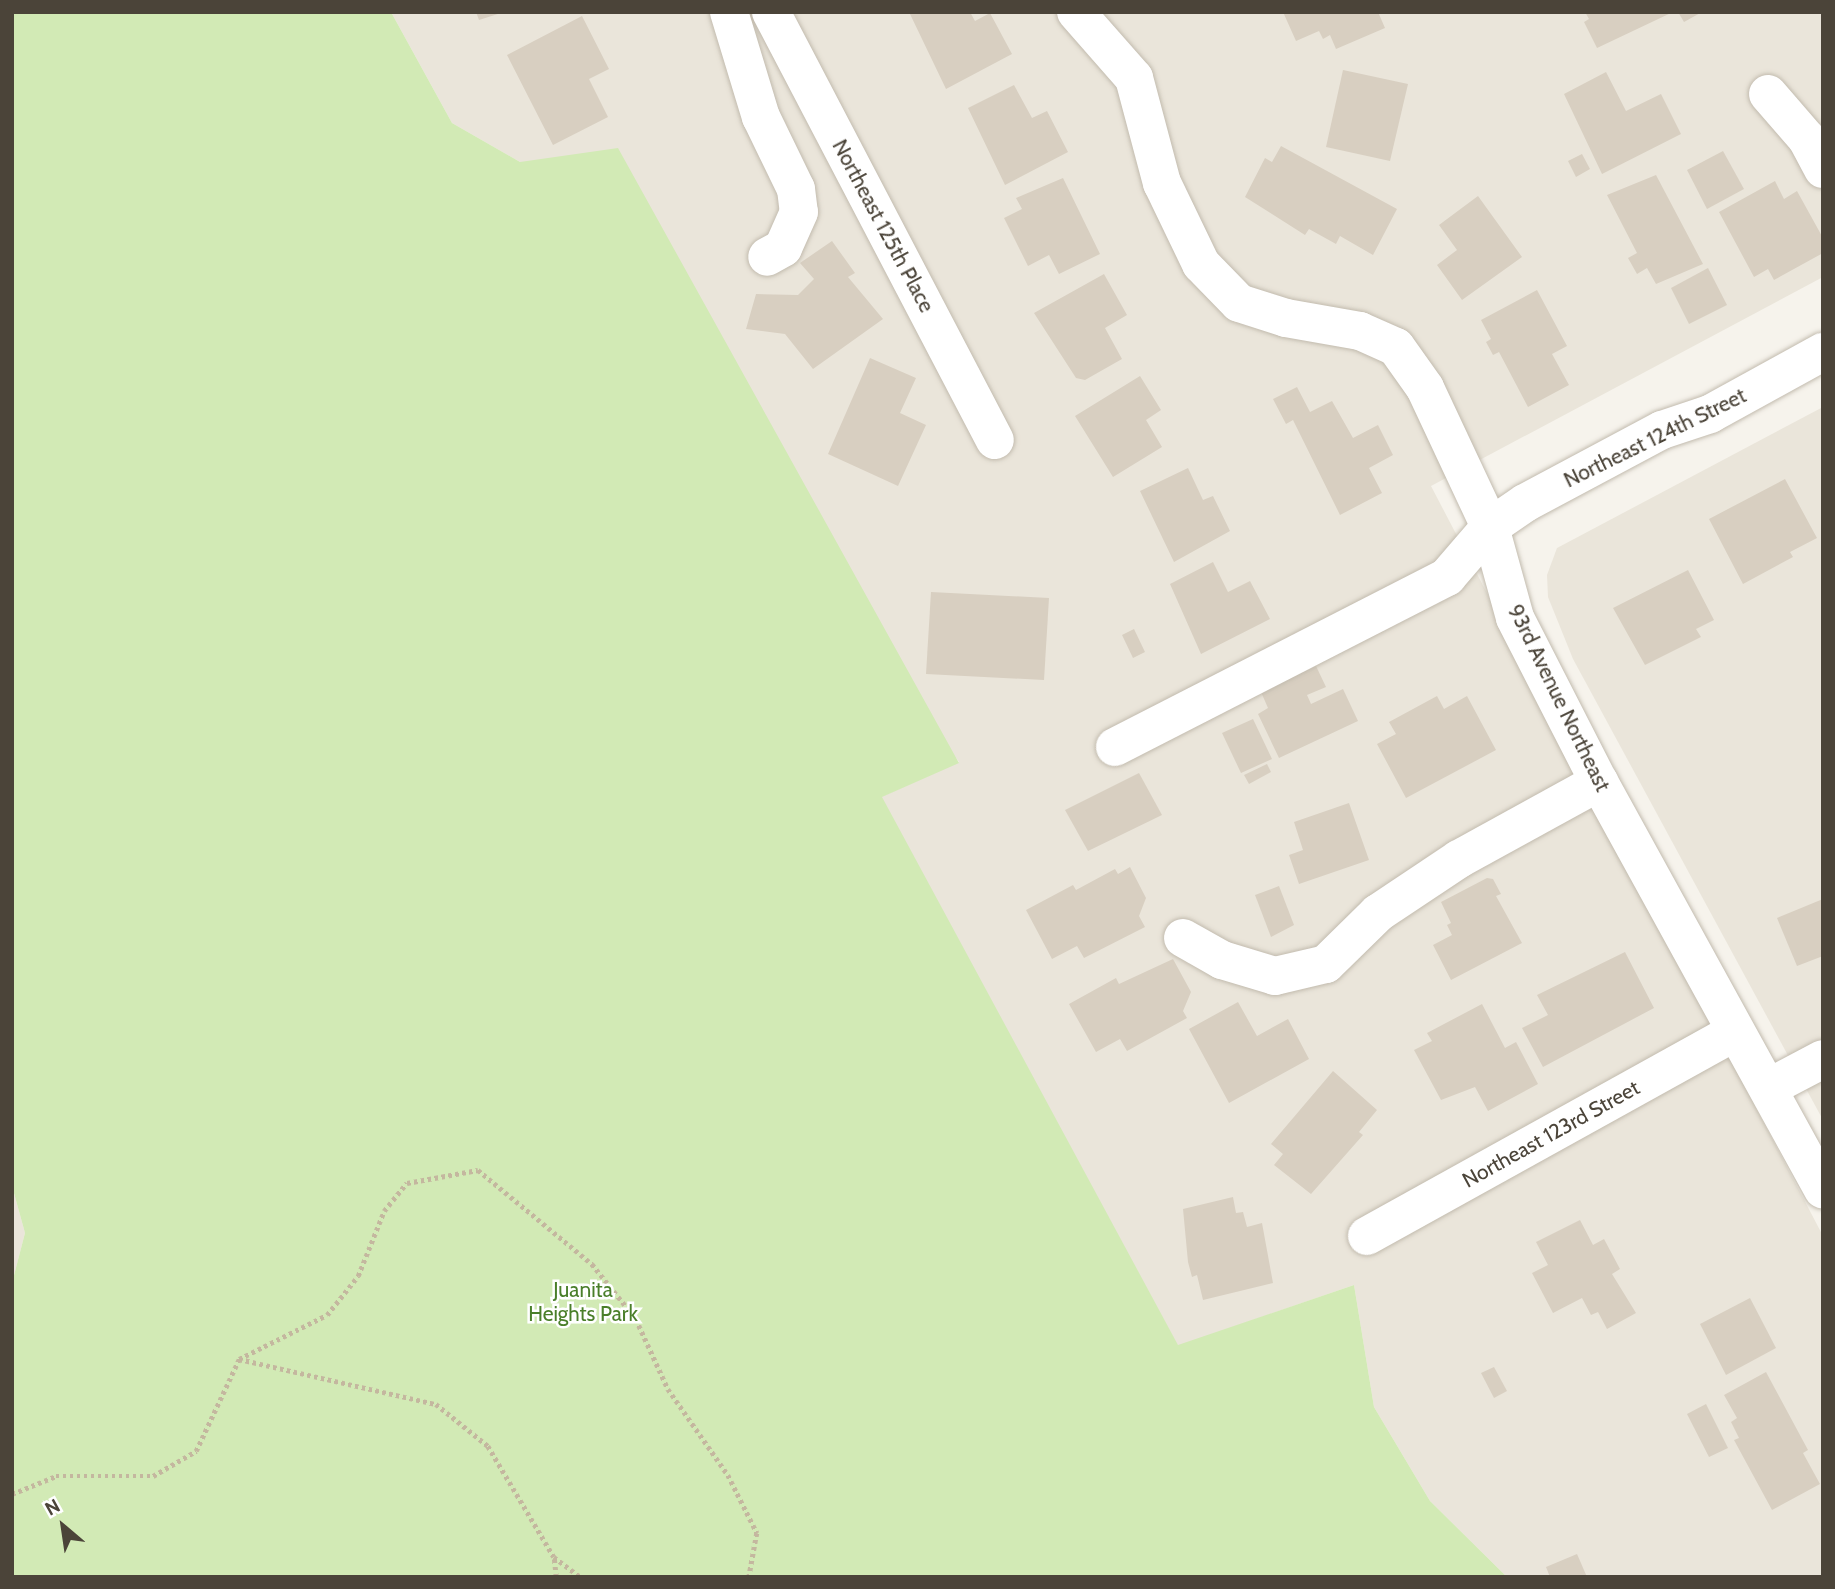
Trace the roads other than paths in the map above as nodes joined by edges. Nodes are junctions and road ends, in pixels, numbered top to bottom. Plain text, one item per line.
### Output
1 (729, 12) edge
2 (771, 12) edge
3 (1076, 12) edge
4 (1768, 94) dead end
5 (1823, 169) edge
6 (767, 257) dead end
7 (1823, 352) edge
8 (995, 440) dead end
9 (1490, 527) junction
10 (1115, 747) dead end
11 (1599, 782) junction
12 (1183, 938) dead end
13 (1735, 1032) junction
14 (1823, 1059) edge
15 (1768, 1088) junction
16 (1823, 1189) edge
17 (1367, 1236) dead end

1 - 6 street
2 - 8 street, Northeast 125th Place
3 - 9 street, 93rd Avenue Northeast
4 - 5 street
7 - 9 street, Northeast 124th Street
9 - 10 street, Northeast 124th Street
9 - 11 street, 93rd Avenue Northeast
11 - 12 street
11 - 13 street, 93rd Avenue Northeast
13 - 15 street, 93rd Avenue Northeast
13 - 17 street, Northeast 123rd Street
14 - 15 street
15 - 16 street, 93rd Avenue Northeast

